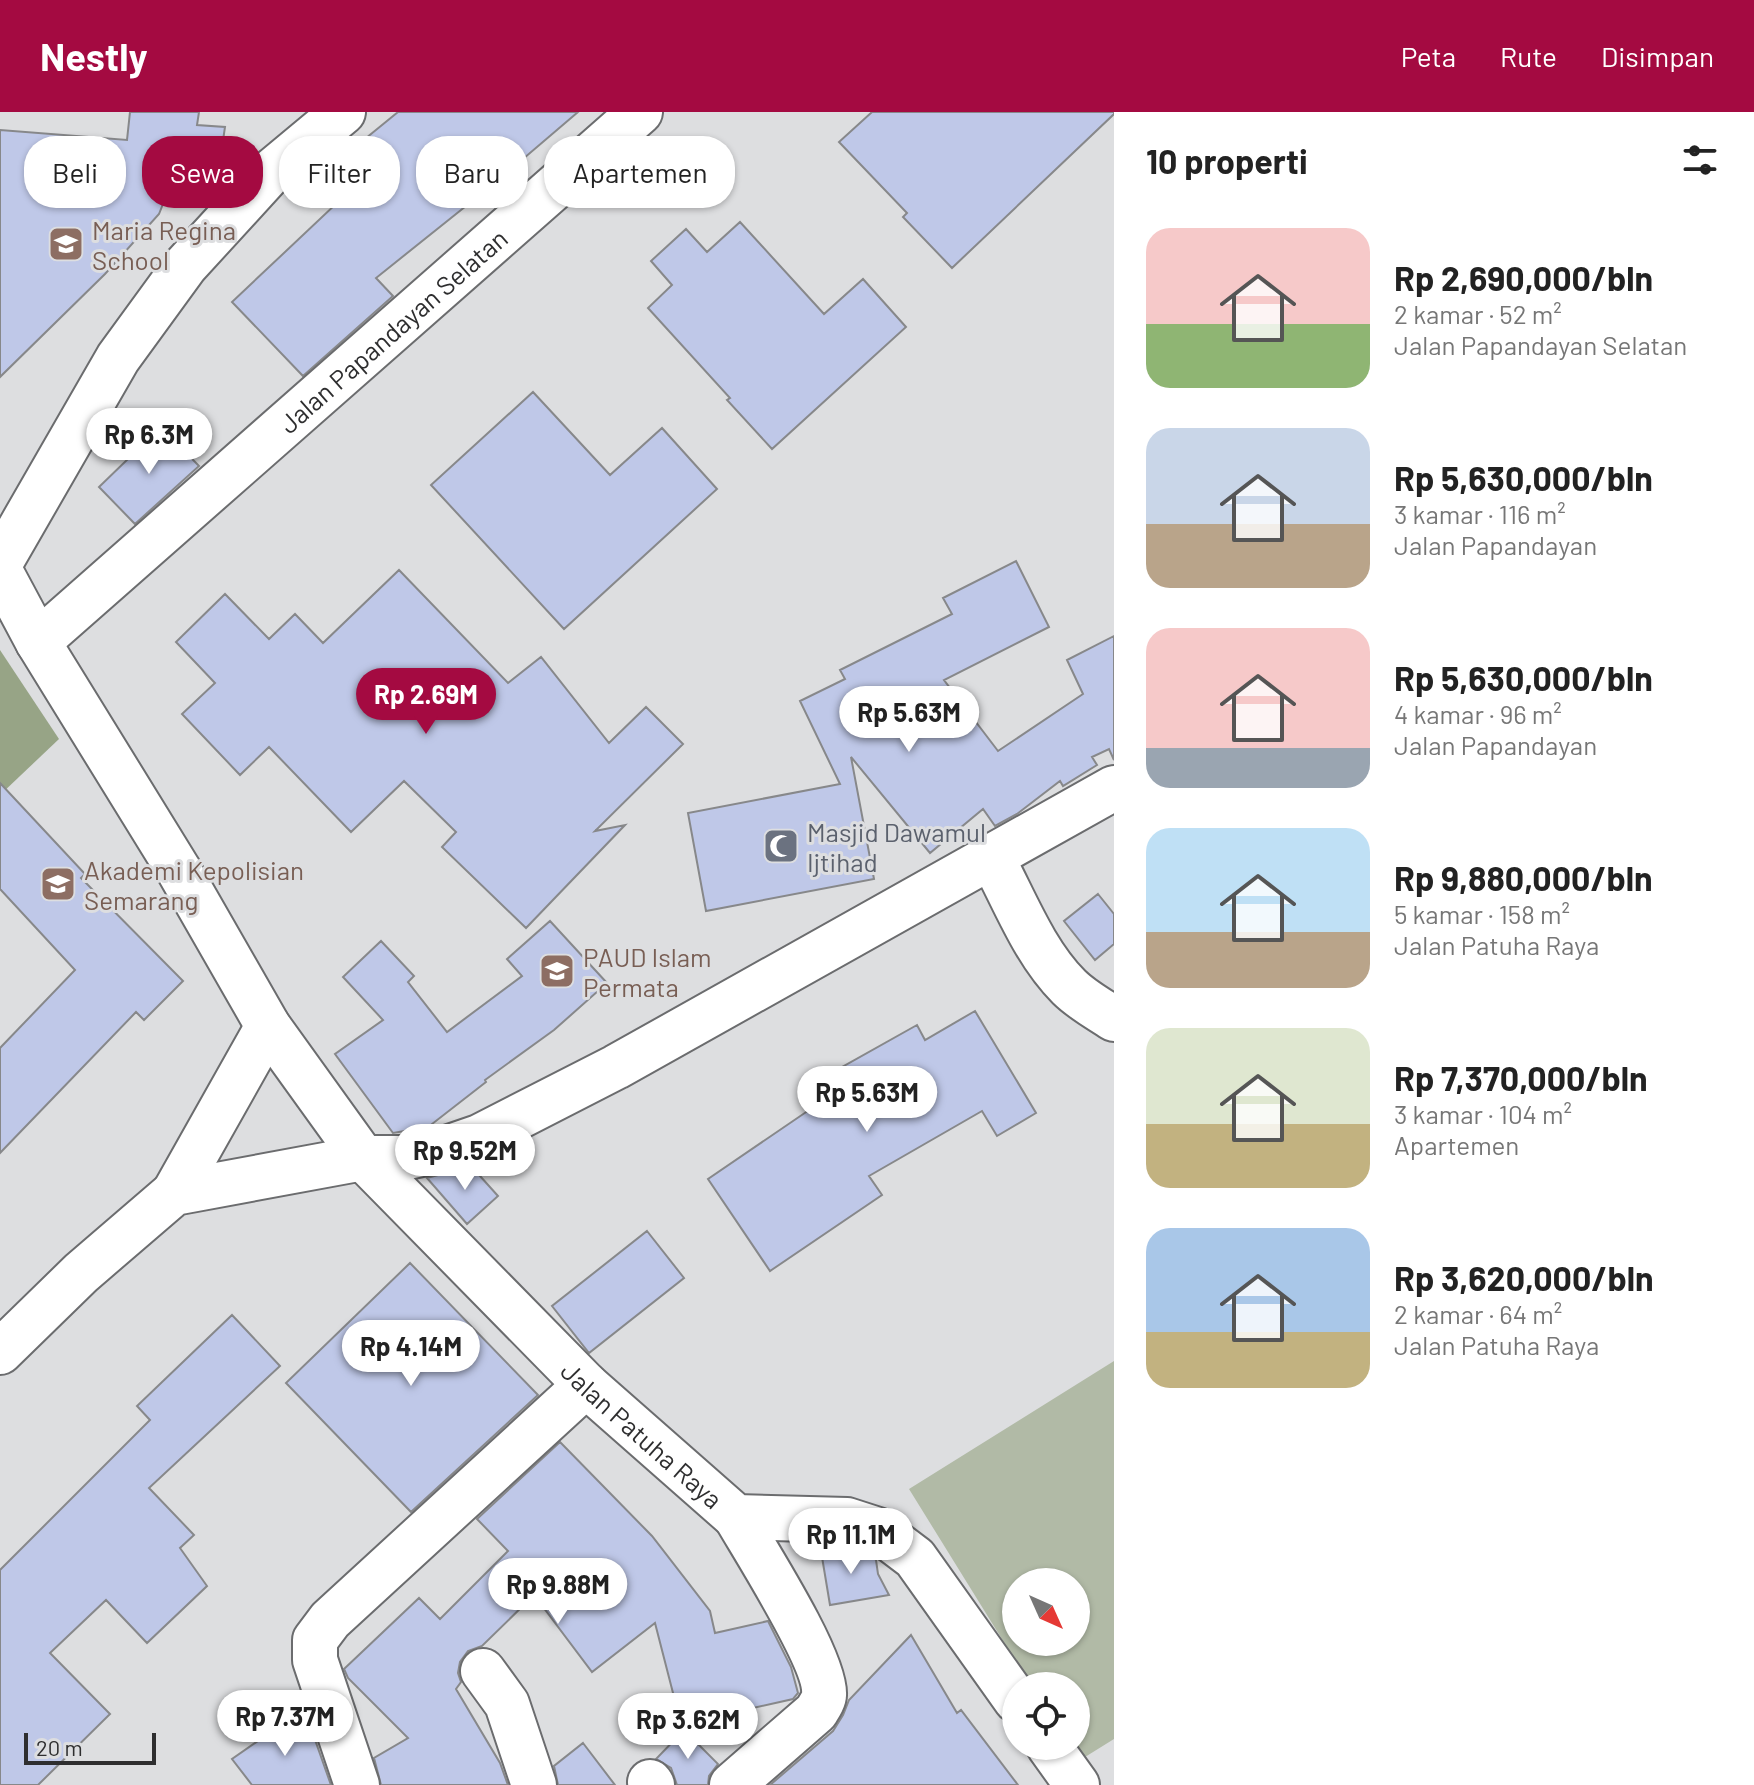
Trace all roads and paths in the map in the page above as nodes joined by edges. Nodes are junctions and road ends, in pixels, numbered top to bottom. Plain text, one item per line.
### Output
1 (343, 112) edge
2 (640, 112) edge
3 (0, 563) edge
4 (0, 571) edge
5 (38, 642) junction
6 (1114, 788) edge
7 (992, 858) junction
8 (1114, 1019) edge
9 (268, 1026) junction
10 (363, 1158) junction
11 (174, 1193) junction
12 (0, 1352) edge
13 (586, 1385) junction
14 (736, 1517) junction
15 (483, 1671) dead end
16 (1002, 1680) edge
17 (1059, 1760) edge
18 (357, 1785) edge
19 (534, 1785) edge
20 (732, 1785) edge
21 (1077, 1785) edge

1 - 3 street
2 - 5 street, Jalan Papandayan Selatan
4 - 5 street, Jalan Patuha Raya
5 - 9 street, Jalan Patuha Raya
6 - 7 street
7 - 8 street
7 - 10 street
9 - 10 street, Jalan Patuha Raya
9 - 11 street
10 - 11 street
10 - 13 street, Jalan Patuha Raya
11 - 12 street
13 - 14 street, Jalan Patuha Raya
13 - 18 street
14 - 16 street, Jalan Patuha Raya
14 - 20 street
15 - 19 street
17 - 21 street

